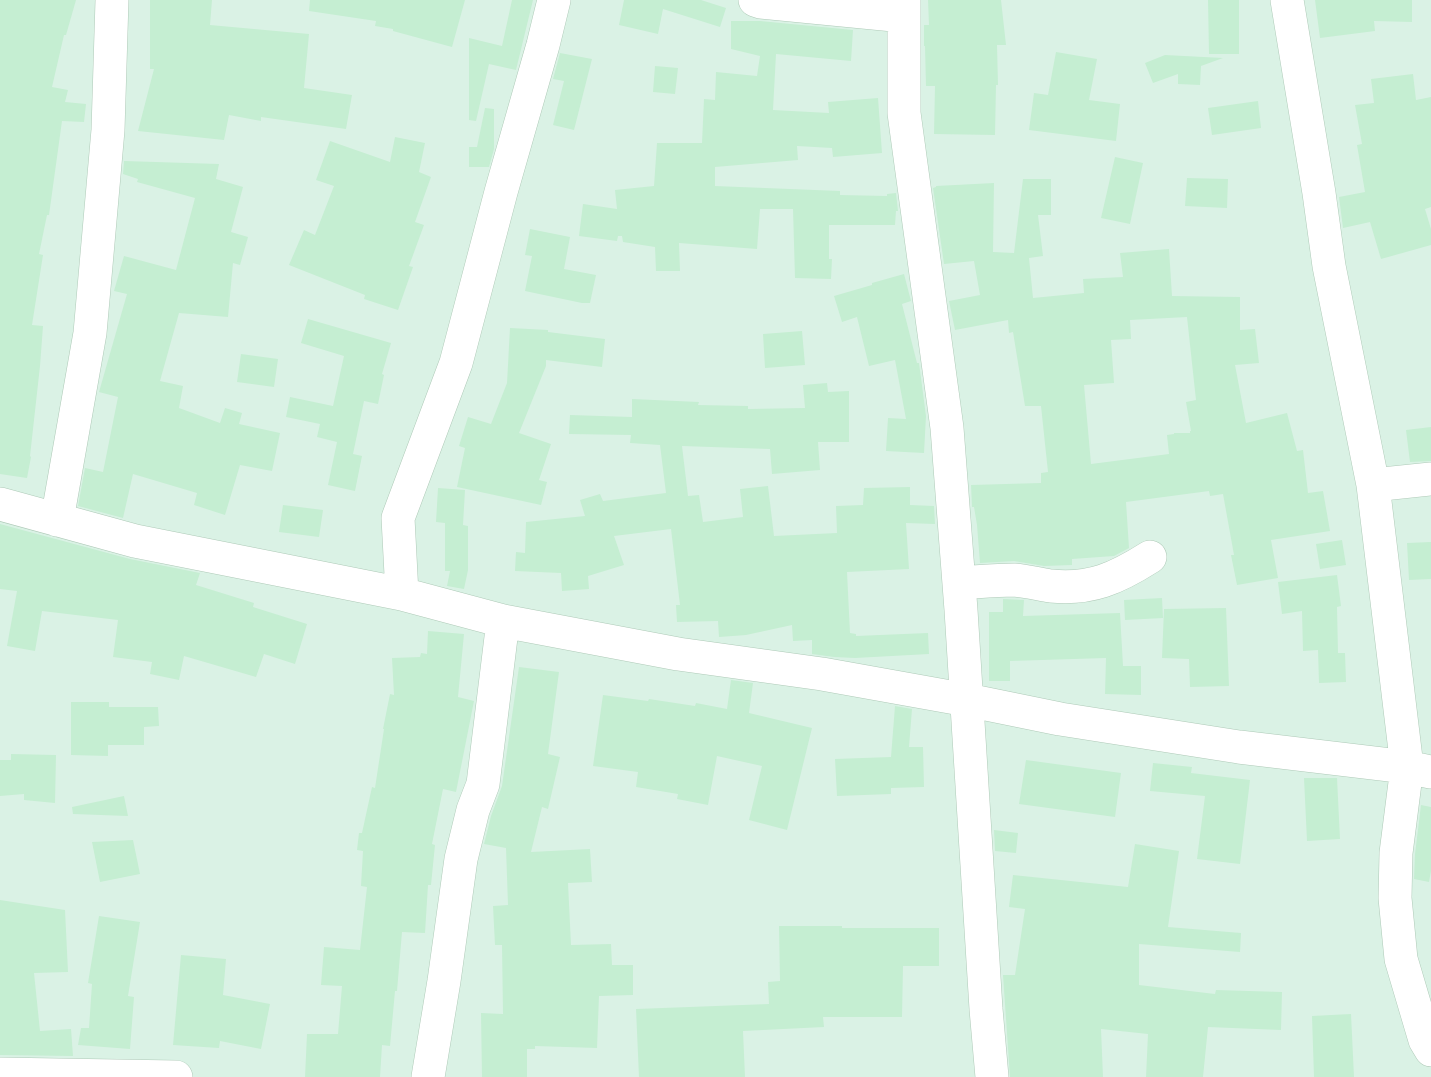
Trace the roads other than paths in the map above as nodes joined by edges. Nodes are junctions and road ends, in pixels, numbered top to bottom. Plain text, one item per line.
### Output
1 (112, 0) edge
2 (554, 0) edge
3 (755, 0) edge
4 (1287, 0) edge
5 (904, 8) edge
6 (1431, 478) edge
7 (1373, 484) junction
8 (0, 504) edge
9 (57, 519) junction
10 (1150, 557) dead end
11 (959, 583) junction
12 (402, 594) junction
13 (503, 621) junction
14 (967, 700) junction
15 (1419, 769) edge
16 (1431, 1050) edge
17 (0, 1074) edge
18 (176, 1077) edge
19 (429, 1077) edge
20 (992, 1077) edge

1 - 9 street
2 - 12 street
3 - 5 street
4 - 7 street
5 - 11 street
6 - 7 street
7 - 15 street
8 - 9 street
9 - 12 street
10 - 11 street
11 - 14 street
12 - 13 street
13 - 14 street
13 - 19 street
14 - 15 street
14 - 20 street
15 - 16 street
17 - 18 street

